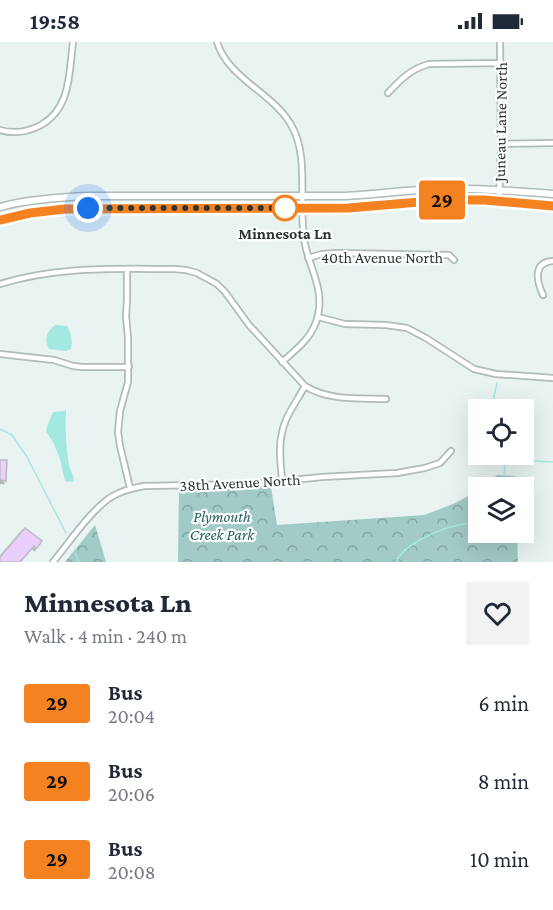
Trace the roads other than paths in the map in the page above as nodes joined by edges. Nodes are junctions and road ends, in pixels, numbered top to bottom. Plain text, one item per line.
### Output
1 (73, 42) edge
2 (217, 42) edge
3 (500, 42) edge
4 (500, 63) junction
5 (388, 93) dead end
6 (0, 130) edge
7 (553, 143) edge
8 (501, 144) junction
9 (499, 190) junction
10 (553, 194) edge
11 (301, 196) junction
12 (499, 201) junction
13 (0, 206) edge
14 (553, 206) edge
15 (301, 208) junction
16 (0, 220) edge
17 (308, 258) junction
18 (454, 260) dead end
19 (553, 261) edge
20 (128, 269) junction
21 (0, 284) edge
22 (543, 296) dead end
23 (318, 318) junction
24 (0, 354) edge
25 (282, 362) junction
26 (129, 367) junction
27 (553, 378) edge
28 (305, 386) junction
29 (387, 399) dead end
30 (451, 451) dead end
31 (282, 481) junction
32 (130, 488) junction
33 (53, 562) edge

1 - 6 street
2 - 11 street
3 - 4 street, Juneau Lane North
4 - 5 street
4 - 8 street, Juneau Lane North
7 - 8 street
8 - 9 street, Juneau Lane North
9 - 10 main road
9 - 11 main road
9 - 12 street, Juneau Lane North
11 - 13 main road
11 - 15 street
12 - 14 main road
12 - 15 main road
15 - 16 main road
15 - 17 street
17 - 18 street, 40th Avenue North
17 - 23 street
19 - 22 street
20 - 21 street
20 - 25 street
20 - 26 street
23 - 25 street
23 - 27 street
24 - 26 street
25 - 28 street
26 - 32 street
28 - 29 street
28 - 31 street
30 - 31 street, 38th Avenue North
31 - 32 street, 38th Avenue North
32 - 33 street, 38th Avenue North

